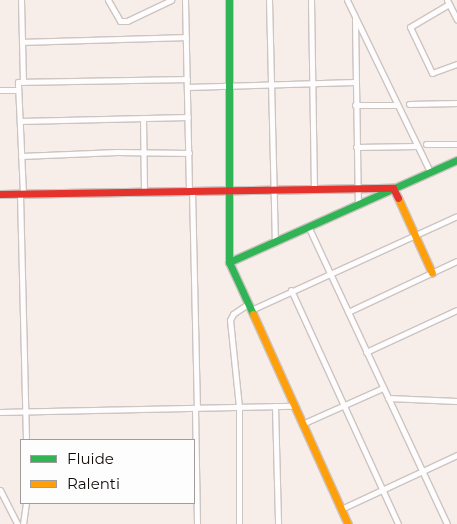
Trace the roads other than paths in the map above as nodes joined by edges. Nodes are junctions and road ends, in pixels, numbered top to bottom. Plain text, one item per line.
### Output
1 (21, 0) edge
2 (108, 0) edge
3 (156, 0) edge
4 (171, 0) edge
5 (185, 0) edge
6 (229, 0) edge
7 (269, 0) edge
8 (311, 0) edge
9 (348, 0) edge
10 (448, 2) edge
11 (159, 6) junction
12 (355, 17) junction
13 (457, 20) edge
14 (186, 37) junction
15 (22, 42) junction
16 (457, 64) edge
17 (187, 79) junction
18 (23, 82) junction
19 (355, 82) junction
20 (272, 84) junction
21 (312, 84) junction
22 (230, 85) junction
23 (187, 86) junction
24 (0, 90) edge
25 (18, 90) junction
26 (457, 103) edge
27 (409, 104) dead end
28 (355, 105) junction
29 (398, 105) junction
30 (188, 117) junction
31 (143, 118) junction
32 (20, 121) junction
33 (426, 144) dead end
34 (457, 144) edge
35 (417, 146) junction
36 (356, 147) junction
37 (144, 154) junction
38 (189, 154) junction
39 (21, 156) junction
40 (457, 160) edge
41 (430, 172) junction
42 (358, 187) junction
43 (273, 188) junction
44 (314, 188) junction
45 (393, 188) junction
46 (227, 189) junction
47 (191, 190) junction
48 (144, 191) junction
49 (0, 194) edge
50 (21, 194) junction
51 (358, 204) junction
52 (457, 216) edge
53 (308, 226) junction
54 (414, 234) junction
55 (275, 241) junction
56 (457, 261) edge
57 (229, 262) junction
58 (329, 272) junction
59 (432, 273) junction
60 (291, 290) junction
61 (249, 307) junction
62 (457, 310) edge
63 (348, 312) junction
64 (366, 352) junction
65 (383, 388) junction
66 (388, 398) junction
67 (457, 401) edge
68 (344, 405) junction
69 (275, 406) junction
70 (294, 406) junction
71 (239, 407) junction
72 (196, 408) junction
73 (0, 412) edge
74 (26, 412) junction
75 (302, 424) junction
76 (26, 439) edge
77 (457, 455) edge
78 (422, 471) junction
79 (0, 490) edge
80 (382, 490) junction
81 (26, 504) edge
82 (341, 509) junction
83 (16, 524) edge
84 (23, 524) edge
85 (197, 524) edge
86 (239, 524) edge
87 (278, 524) edge
88 (348, 524) edge
89 (398, 524) edge
90 (447, 524) edge

1 - 15 street
2 - 11 street
3 - 11 street
4 - 11 street
5 - 14 street
6 - 22 street
7 - 20 street
8 - 21 street
9 - 12 street
10 - 13 street
10 - 16 street
12 - 19 street
12 - 29 street
14 - 15 street
14 - 17 street
15 - 18 street
17 - 18 street
17 - 23 street
18 - 25 street
19 - 21 street
19 - 28 street
20 - 21 street
20 - 22 street
20 - 43 street
21 - 44 street
22 - 23 street
22 - 46 street
23 - 30 street
24 - 25 street
25 - 32 street
26 - 27 street
28 - 29 street
28 - 36 street
29 - 35 street
30 - 31 street
30 - 38 street
31 - 32 street
31 - 37 street
32 - 39 street
33 - 34 street
35 - 36 street
35 - 41 street
36 - 42 street
37 - 38 street
37 - 39 street
37 - 48 street
38 - 47 street
39 - 50 street
40 - 41 street
41 - 45 street
42 - 44 street
42 - 45 street
42 - 51 street
43 - 44 street
43 - 46 street
43 - 55 street
45 - 51 street
45 - 54 street
46 - 47 street
46 - 57 street
47 - 48 street
47 - 72 street
48 - 50 street
49 - 50 street
50 - 74 street
51 - 53 street
52 - 54 street
53 - 55 street
53 - 58 street
54 - 58 street
54 - 59 street
55 - 57 street
56 - 59 street
57 - 61 street
58 - 60 street
58 - 63 street
59 - 63 street
60 - 61 street
60 - 68 street
61 - 70 street
61 - 71 street
62 - 64 street
63 - 64 street
64 - 65 street
65 - 66 street
65 - 68 street
66 - 67 street
66 - 78 street
68 - 75 street
68 - 80 street
69 - 70 street
69 - 71 street
69 - 87 street
70 - 75 street
71 - 72 street
71 - 86 street
72 - 74 street
72 - 85 street
73 - 74 street
74 - 76 street
75 - 82 street
77 - 78 street
78 - 80 street
78 - 90 street
79 - 83 street
80 - 82 street
80 - 89 street
81 - 84 street
82 - 88 street

